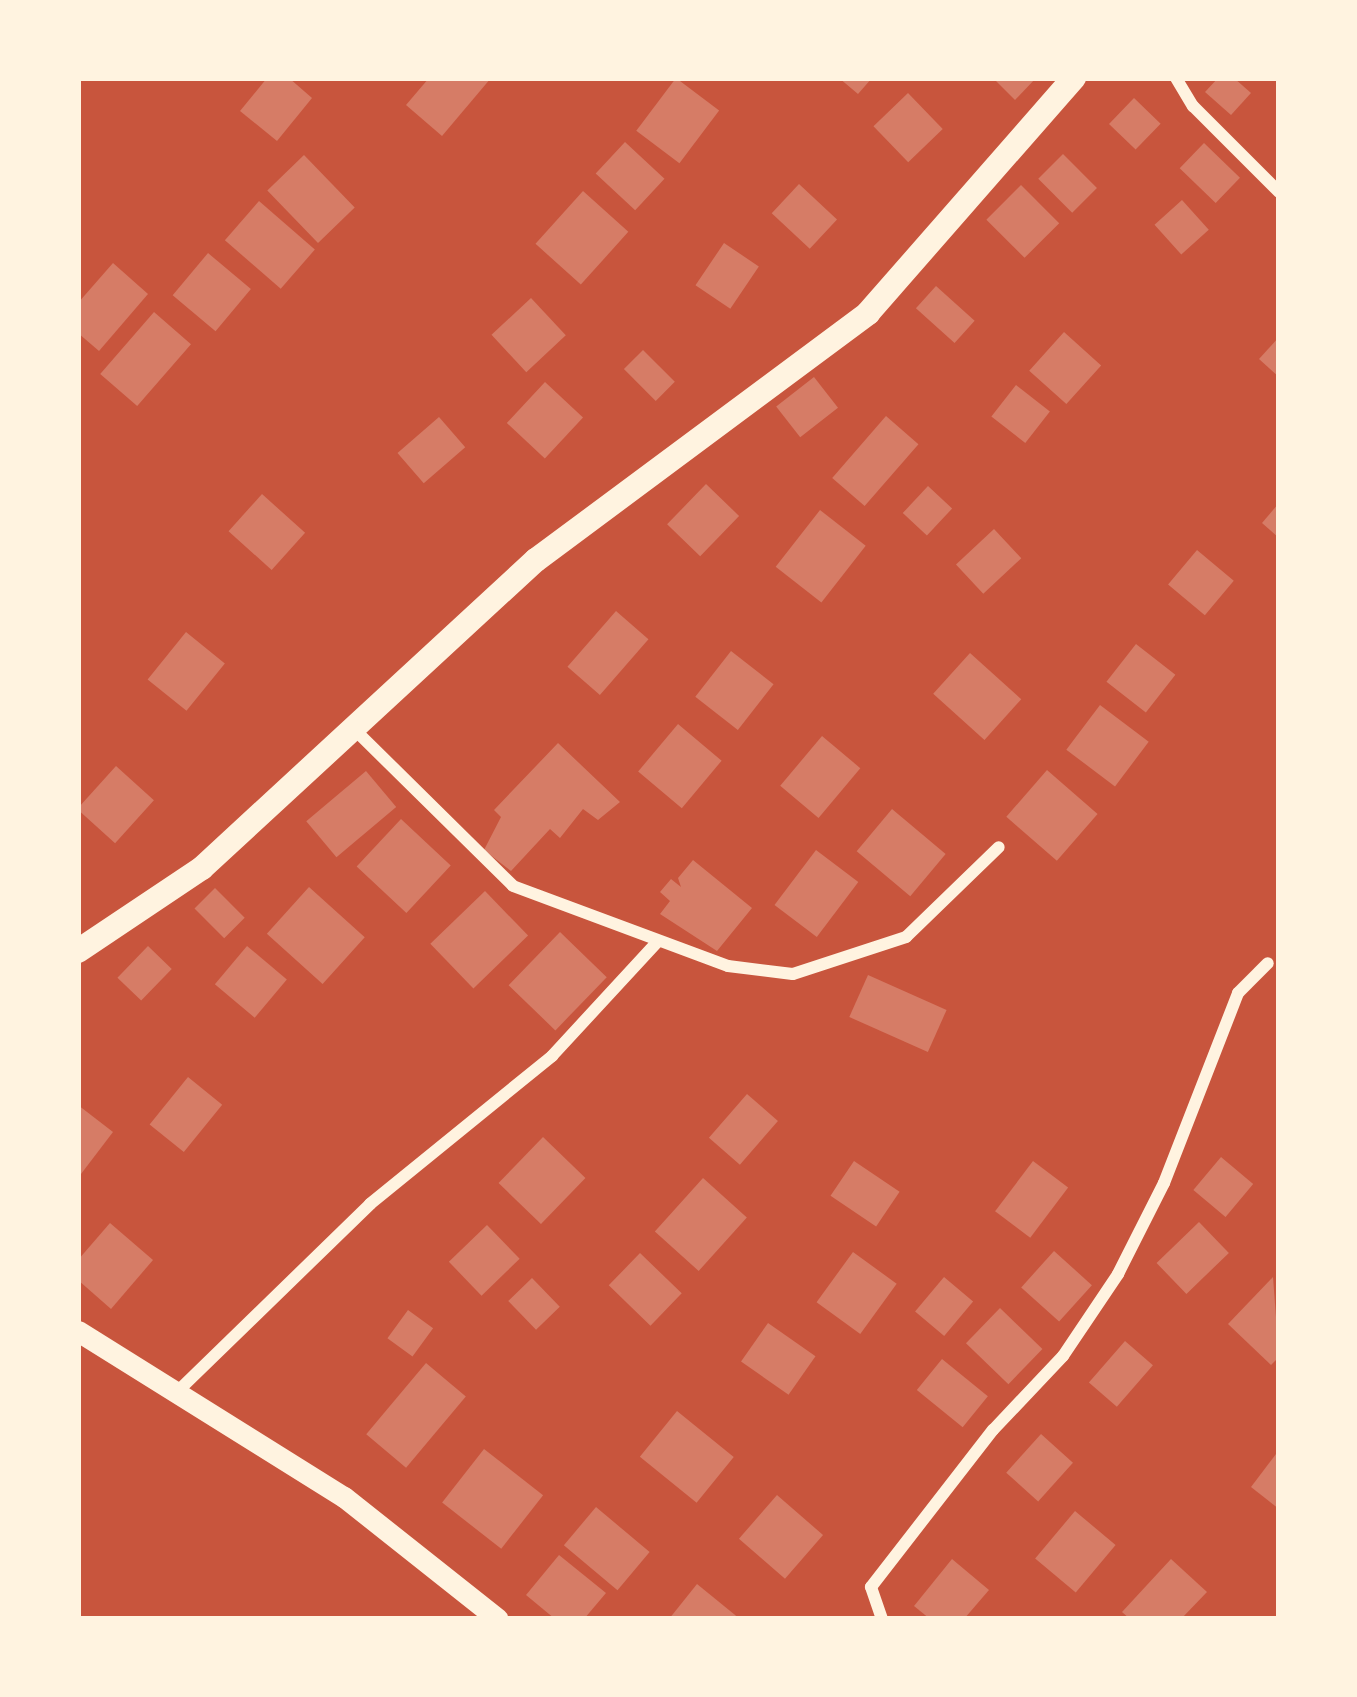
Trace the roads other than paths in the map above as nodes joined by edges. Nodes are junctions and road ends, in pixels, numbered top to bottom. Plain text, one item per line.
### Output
1 (1074, 78) edge
2 (1176, 78) edge
3 (1279, 192) edge
4 (351, 725) junction
5 (999, 848) dead end
6 (658, 941) junction
7 (78, 951) edge
8 (1268, 963) dead end
9 (78, 1331) edge
10 (178, 1390) junction
11 (492, 1618) edge
12 (882, 1619) edge

1 - 4 main road
2 - 3 street
4 - 6 street
4 - 7 main road
5 - 6 street
6 - 10 street
8 - 12 street
9 - 10 street
10 - 11 street

